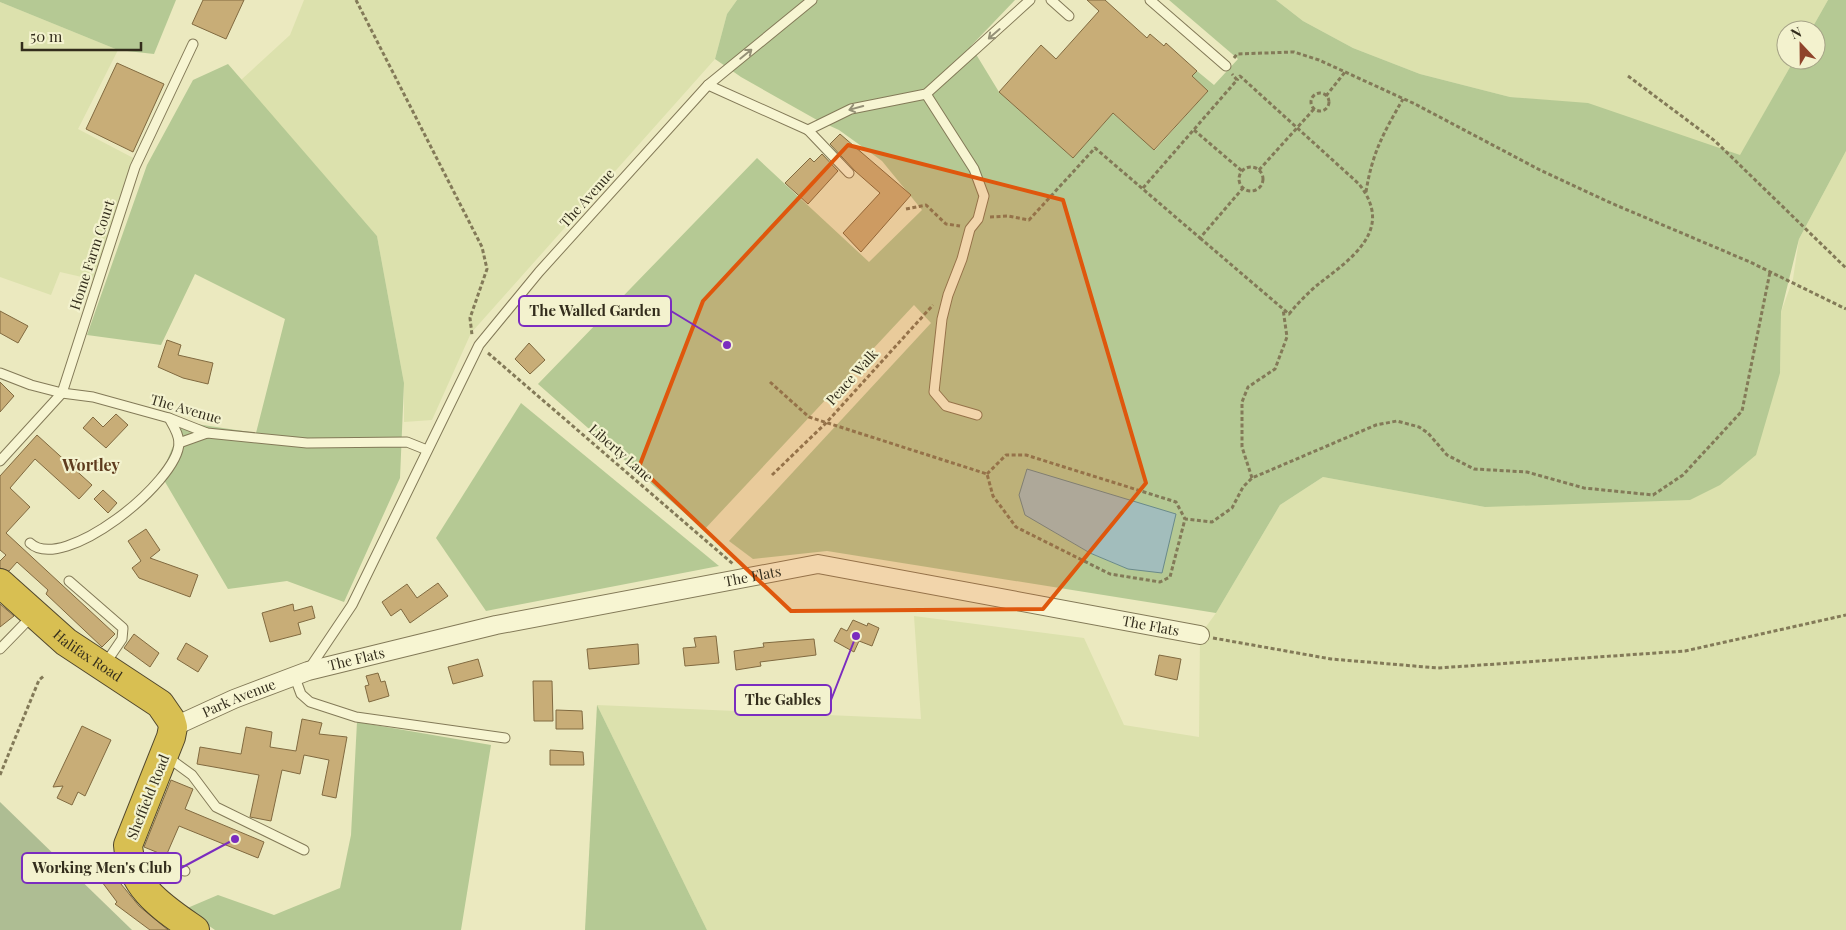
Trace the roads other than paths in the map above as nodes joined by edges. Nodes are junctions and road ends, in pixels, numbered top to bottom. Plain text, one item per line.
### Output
1 (812, 0) edge
2 (1030, 0) edge
3 (1051, 0) edge
4 (1150, 0) edge
5 (1069, 16) dead end
6 (194, 44) dead end
7 (1226, 66) road end
8 (708, 85) junction
9 (926, 94) junction
10 (808, 130) junction
11 (849, 173) dead end
12 (0, 373) edge
13 (62, 393) junction
14 (976, 415) dead end
15 (169, 418) junction
16 (207, 433) junction
17 (179, 443) junction
18 (427, 450) junction
19 (0, 461) edge
20 (30, 544) dead end
21 (69, 581) dead end
22 (0, 584) edge
23 (34, 614) junction
24 (1200, 635) road end
25 (0, 649) edge
26 (103, 666) junction
27 (301, 673) junction
28 (173, 727) junction
29 (505, 738) dead end
30 (165, 755) junction
31 (304, 850) dead end
32 (129, 861) junction
33 (185, 871) dead end
34 (195, 930) edge

8 -> 1 lane, The Avenue
2 -> 9 lane
3 - 5 lane
4 - 7 lane
6 - 13 lane, Home Farm Court
8 - 10 lane
8 - 18 lane, The Avenue
9 -> 10 lane
9 - 14 lane
10 - 11 lane
12 - 13 lane, The Avenue
13 - 15 lane, The Avenue
13 - 19 lane, Home Farm Court
15 - 16 lane, The Avenue
15 - 17 lane
16 - 17 lane
16 - 18 lane, The Avenue
17 - 20 lane
18 - 27 lane, The Avenue
21 - 26 lane
22 - 23 highway, Halifax Road
23 - 25 lane
23 - 26 highway, Halifax Road
24 - 27 street, The Flats
26 - 28 highway, Halifax Road
27 - 28 street, Park Avenue
27 - 29 lane
28 - 30 highway, Sheffield Road
30 - 31 lane
30 - 32 highway, Sheffield Road
32 - 33 lane
32 - 34 highway

